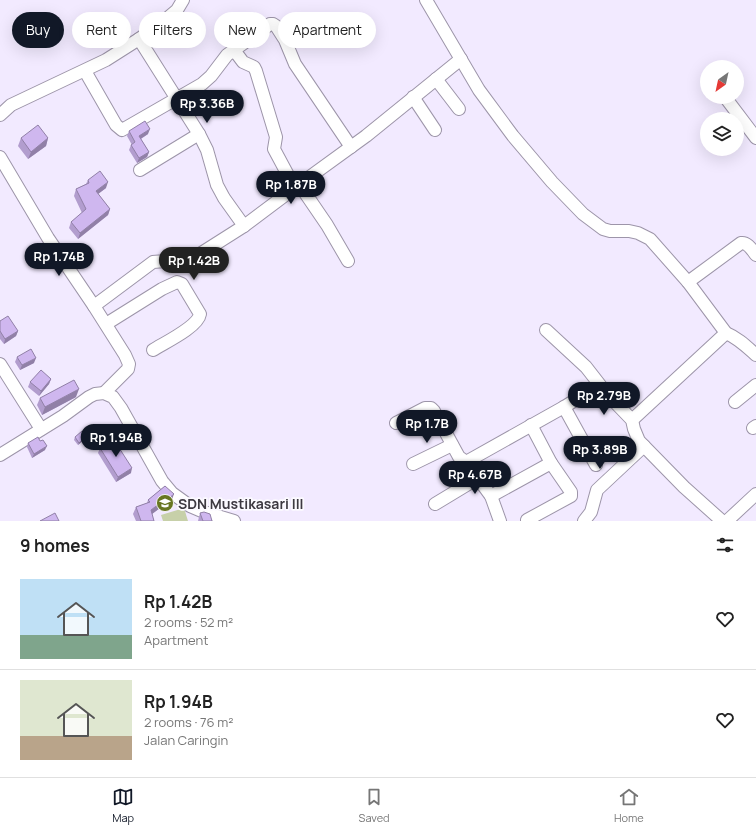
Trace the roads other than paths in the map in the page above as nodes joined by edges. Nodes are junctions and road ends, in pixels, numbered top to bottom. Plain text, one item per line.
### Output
1 (183, 0) edge
2 (426, 0) edge
3 (174, 12) edge
4 (139, 39) edge
5 (145, 48) edge
6 (234, 50) junction
7 (461, 59) junction
8 (86, 71) junction
9 (436, 79) junction
10 (413, 97) junction
11 (177, 98) junction
12 (730, 104) edge
13 (459, 109) dead end
14 (0, 114) edge
15 (435, 130) dead end
16 (199, 134) junction
17 (756, 138) edge
18 (351, 147) junction
19 (0, 157) edge
20 (140, 170) dead end
21 (299, 184) junction
22 (244, 226) junction
23 (756, 255) edge
24 (348, 261) dead end
25 (688, 282) junction
26 (94, 306) junction
27 (106, 324) junction
28 (546, 330) dead end
29 (726, 333) junction
30 (153, 350) dead end
31 (756, 355) edge
32 (0, 364) edge
33 (756, 385) edge
34 (104, 393) junction
35 (735, 402) dead end
36 (564, 407) junction
37 (396, 423) dead end
38 (630, 424) junction
39 (531, 425) junction
40 (41, 429) junction
41 (452, 445) junction
42 (644, 446) junction
43 (0, 455) edge
44 (466, 462) junction
45 (551, 463) junction
46 (412, 464) dead end
47 (596, 465) dead end
48 (478, 478) junction
49 (756, 494) edge
50 (490, 496) junction
51 (435, 504) dead end
52 (527, 520) dead end
53 (234, 521) edge
54 (500, 521) edge
55 (584, 521) edge
56 (722, 521) edge
57 (727, 521) edge

1 - 3 street
2 - 7 street
4 - 8 street
5 - 11 street
6 - 11 street
6 - 18 street
6 - 21 street
7 - 9 street
7 - 25 street
8 - 11 street
8 - 14 street
9 - 10 street
9 - 13 street
10 - 15 street
10 - 18 street
11 - 16 street
12 - 17 street
16 - 20 street
16 - 22 street
18 - 21 street
19 - 26 street
21 - 22 street
21 - 24 street
22 - 26 street
23 - 25 street
25 - 29 street
26 - 27 street
27 - 30 street
27 - 34 street
28 - 38 street
29 - 31 street
29 - 38 street
32 - 40 street
33 - 35 street
34 - 40 street
34 - 53 street
36 - 38 street
36 - 39 street
36 - 47 street
37 - 41 street
38 - 42 street
39 - 44 street
39 - 45 street
40 - 43 street
41 - 44 street
41 - 46 street
42 - 55 street
42 - 56 street
44 - 48 street
45 - 50 street
45 - 52 street
48 - 50 street
48 - 51 street
49 - 57 street
50 - 54 street

